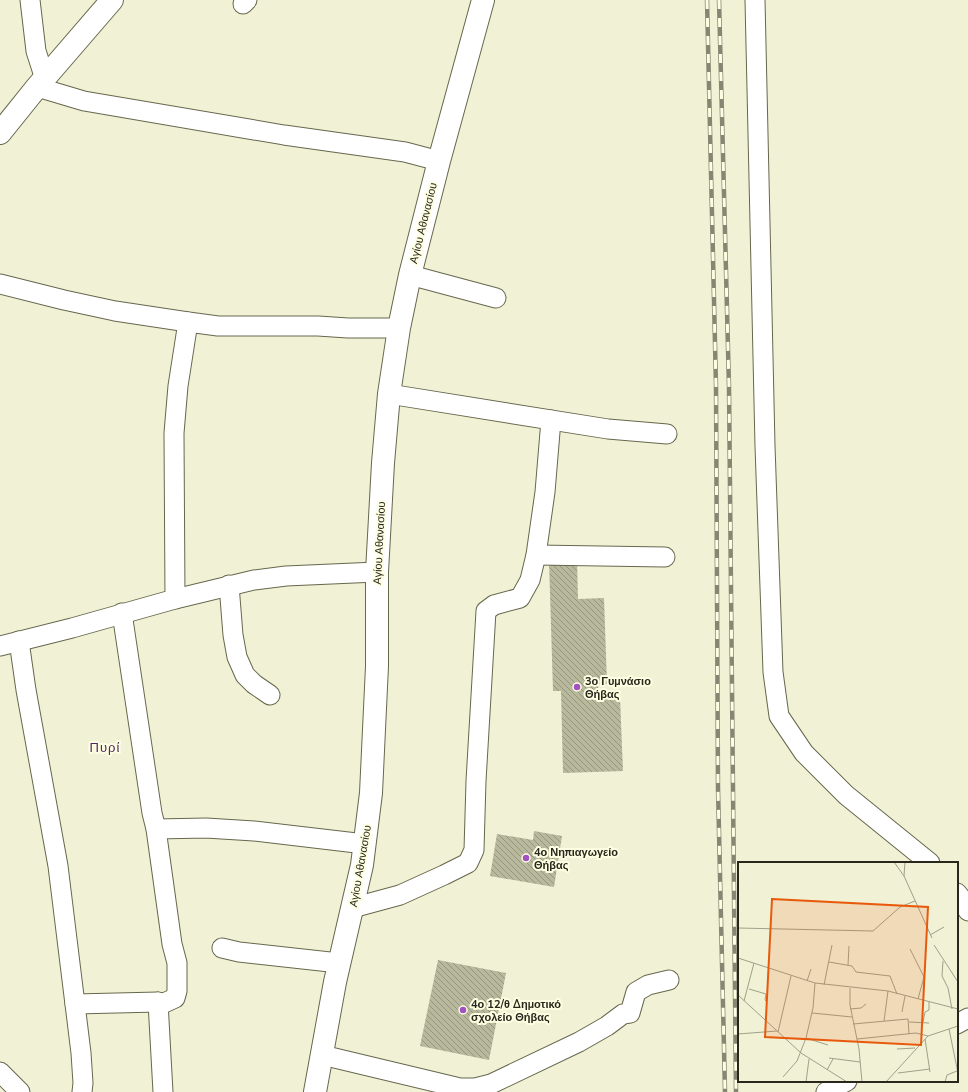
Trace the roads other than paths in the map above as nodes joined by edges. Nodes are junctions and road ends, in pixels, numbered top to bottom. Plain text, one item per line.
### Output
1 (30, 0) edge
2 (112, 0) edge
3 (483, 0) edge
4 (756, 0) edge
5 (41, 83) junction
6 (0, 133) edge
7 (438, 161) junction
8 (410, 275) junction
9 (2, 289) edge
10 (496, 298) dead end
11 (188, 322) junction
12 (399, 328) junction
13 (390, 394) junction
14 (551, 420) junction
15 (666, 434) dead end
16 (536, 555) junction
17 (665, 556) dead end
18 (376, 572) junction
19 (229, 585) junction
20 (175, 599) junction
21 (122, 613) junction
22 (19, 641) junction
23 (0, 646) edge
24 (270, 695) dead end
25 (156, 829) junction
26 (365, 844) junction
27 (929, 862) edge
28 (958, 894) edge
29 (352, 908) junction
30 (968, 911) edge
31 (222, 948) dead end
32 (340, 963) junction
33 (669, 980) dead end
34 (158, 1002) junction
35 (75, 1004) junction
36 (968, 1018) edge
37 (958, 1023) edge
38 (322, 1055) junction
39 (0, 1072) edge
40 (845, 1082) edge
41 (20, 1092) edge
42 (82, 1092) edge
43 (163, 1092) edge
44 (315, 1092) edge
45 (826, 1092) edge

1 - 5 street
2 - 5 main road
3 - 7 main road, Αγίου Αθανασίου
4 - 27 street
5 - 6 main road
5 - 7 street
7 - 8 main road, Αγίου Αθανασίου
8 - 10 street
8 - 12 main road, Αγίου Αθανασίου
9 - 11 street
11 - 12 street
11 - 20 street
12 - 13 main road, Αγίου Αθανασίου
13 - 14 street
13 - 18 main road, Αγίου Αθανασίου
14 - 15 street
14 - 16 street
16 - 17 street
16 - 29 street
18 - 19 street
18 - 26 main road, Αγίου Αθανασίου
19 - 20 street
19 - 24 street
20 - 21 street
21 - 22 street
21 - 25 street
22 - 23 street
22 - 35 street
25 - 26 street
25 - 34 street
26 - 29 main road, Αγίου Αθανασίου
28 - 30 street
29 - 32 main road, Αγίου Αθανασίου
31 - 32 street
32 - 38 main road, Αγίου Αθανασίου
33 - 38 street
34 - 35 street
34 - 43 street
35 - 42 street
36 - 37 street
38 - 44 main road, Αγίου Αθανασίου
39 - 41 street
40 - 45 street

